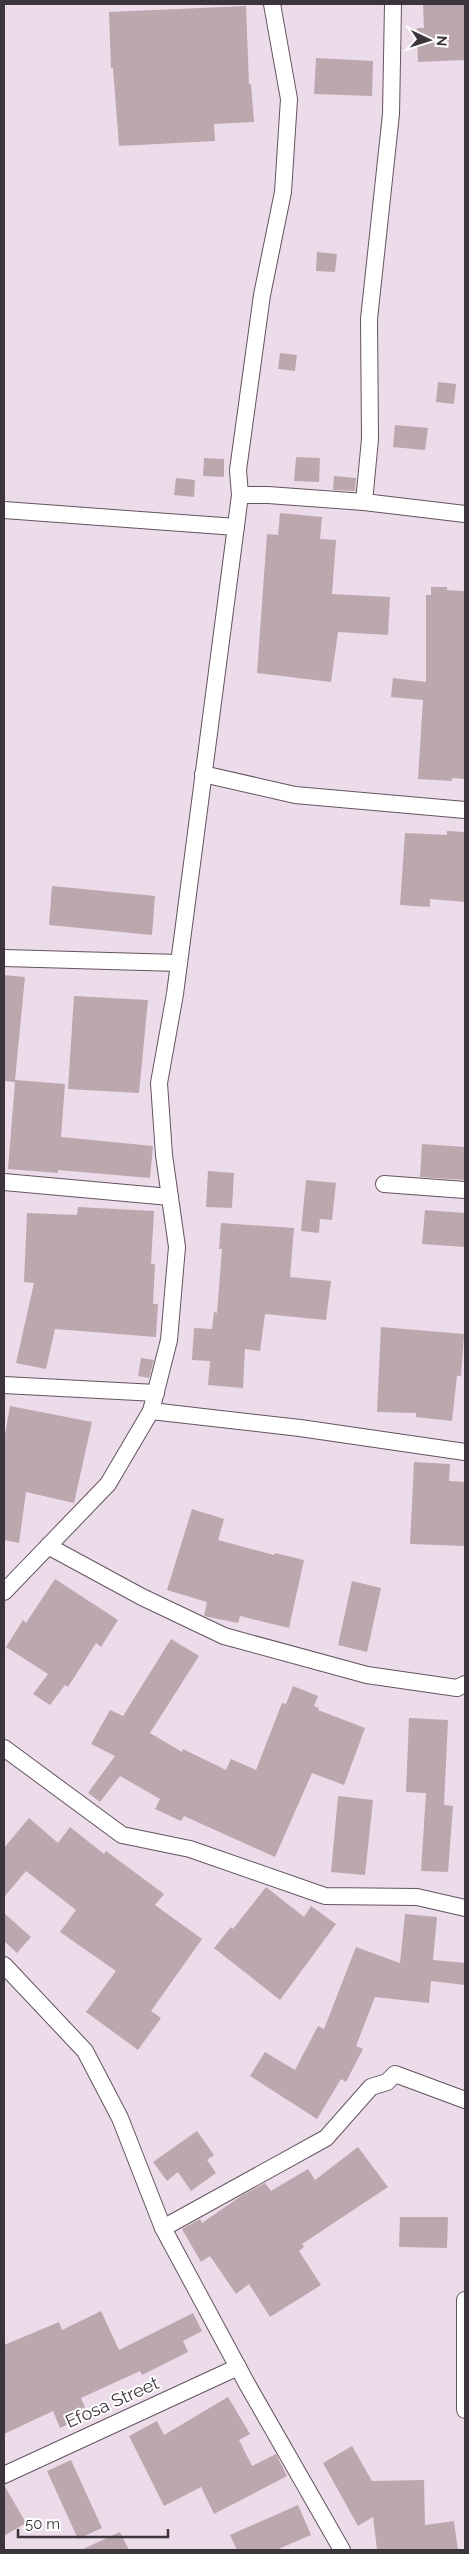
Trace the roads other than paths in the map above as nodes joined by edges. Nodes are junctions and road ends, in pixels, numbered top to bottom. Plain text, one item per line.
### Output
1 (272, 4) edge
2 (392, 4) edge
3 (240, 496) junction
4 (364, 502) junction
5 (4, 510) edge
6 (465, 514) edge
7 (236, 527) junction
8 (202, 774) junction
9 (465, 810) edge
10 (4, 958) edge
11 (179, 963) junction
12 (4, 1182) edge
13 (384, 1184) dead end
14 (465, 1190) edge
15 (170, 1197) junction
16 (4, 1385) edge
17 (156, 1393) junction
18 (151, 1411) junction
19 (465, 1452) edge
20 (48, 1546) junction
21 (4, 1592) edge
22 (465, 1684) edge
23 (4, 1748) edge
24 (465, 1908) edge
25 (4, 1965) edge
26 (465, 2100) edge
27 (163, 2228) junction
28 (465, 2300) edge
29 (238, 2367) junction
30 (465, 2410) edge
31 (4, 2475) edge
32 (341, 2550) edge

1 - 3 street
2 - 4 street
3 - 4 street
3 - 7 street
4 - 6 street
5 - 7 street
7 - 8 street
8 - 9 street
8 - 11 street
10 - 11 street
11 - 15 street
12 - 15 street
13 - 14 street
15 - 17 street
16 - 17 street
17 - 18 street
18 - 19 street
18 - 20 street
20 - 21 street
20 - 22 street
23 - 24 street
25 - 27 street
26 - 27 street
27 - 29 street
28 - 30 street
29 - 31 street, Efosa Street
29 - 32 street

